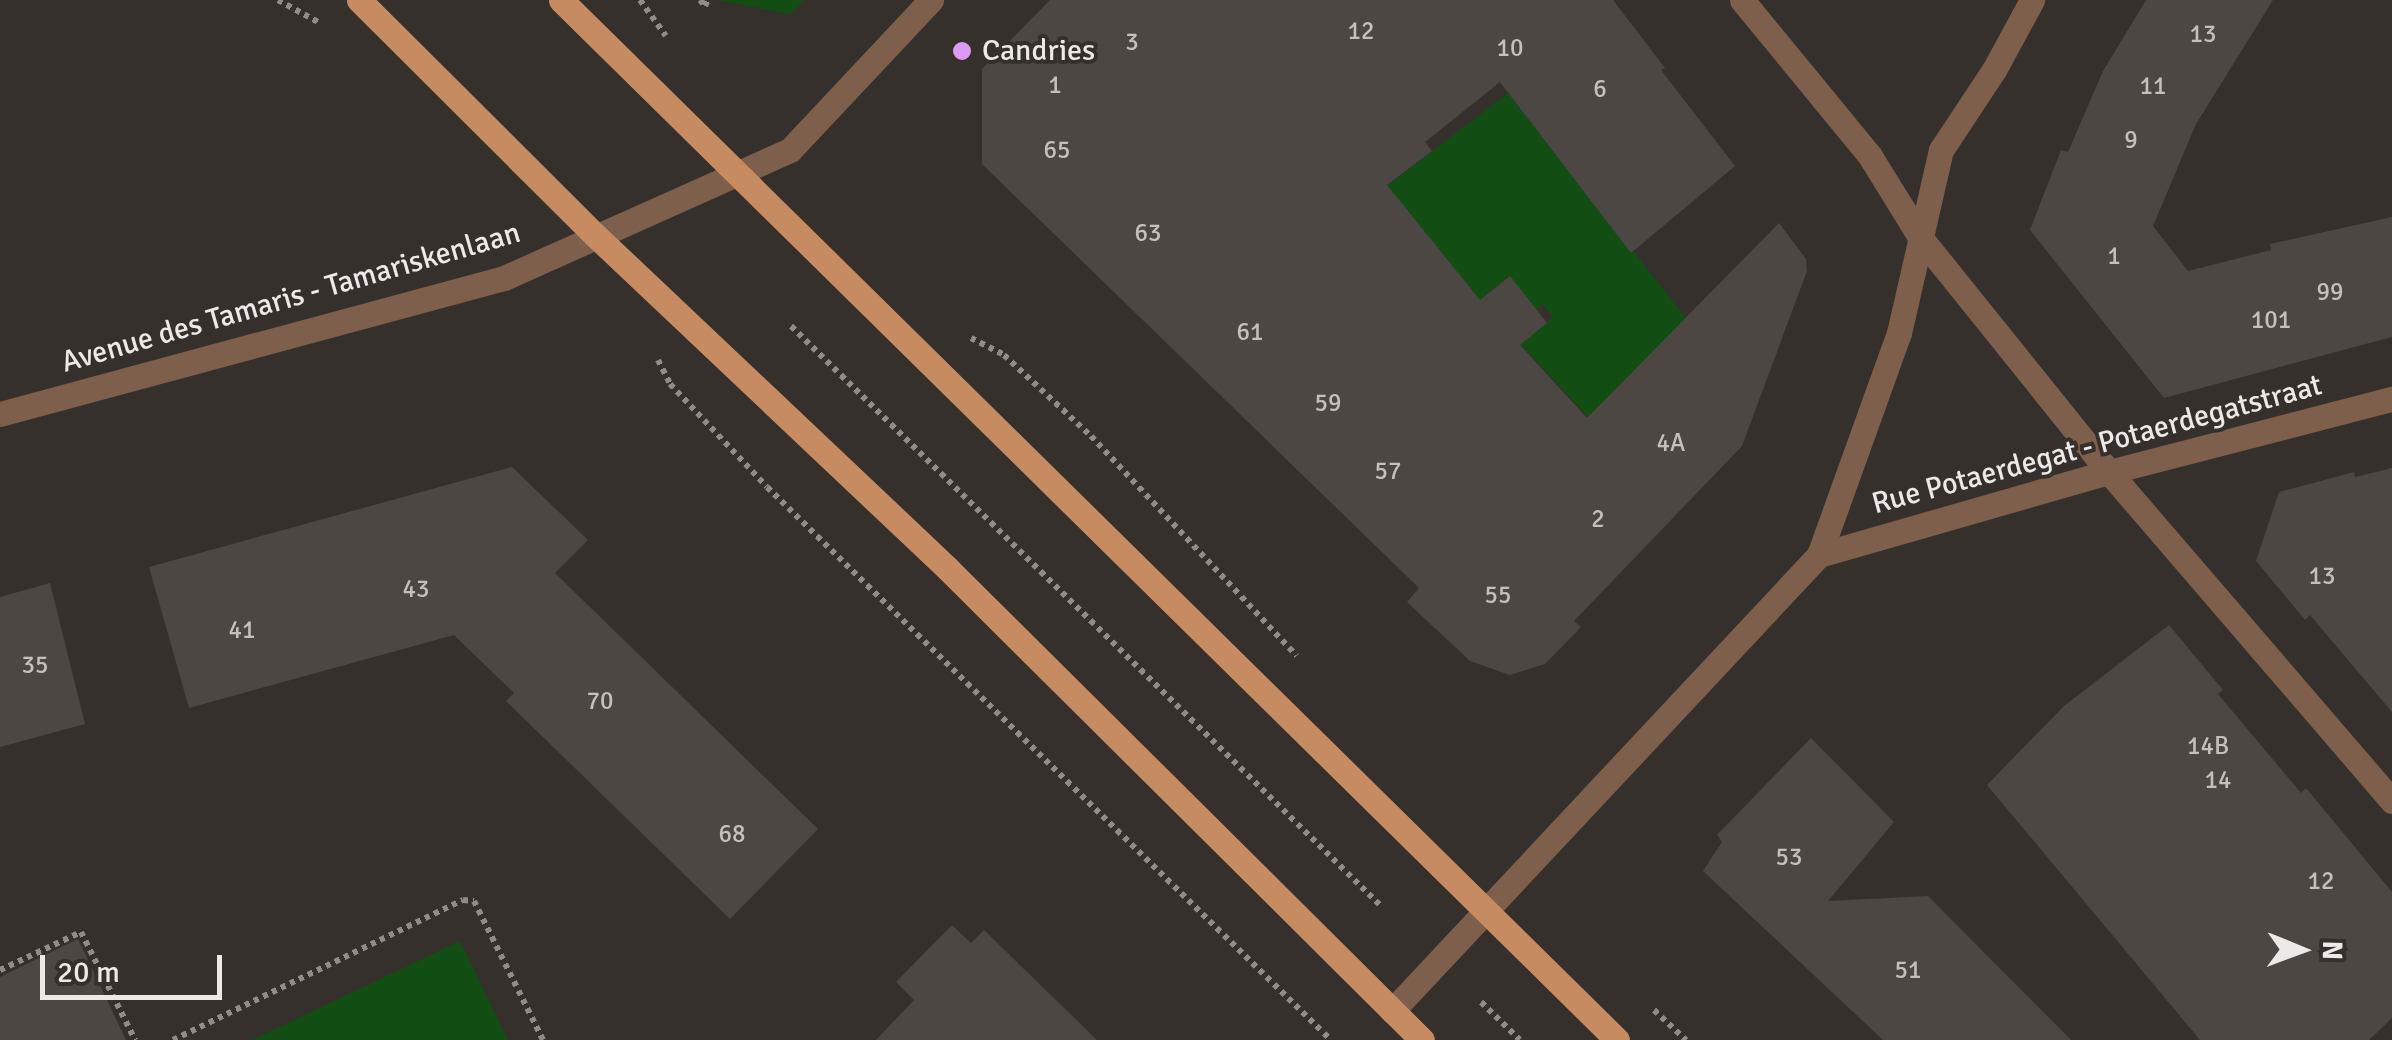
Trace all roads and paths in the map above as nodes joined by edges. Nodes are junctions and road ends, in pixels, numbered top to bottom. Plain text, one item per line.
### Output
1 (359, 0) edge
2 (561, 0) edge
3 (700, 0) edge
4 (708, 0) edge
5 (931, 0) edge
6 (1742, 0) edge
7 (2032, 0) edge
8 (735, 174) junction
9 (596, 236) junction
10 (1920, 237) junction
11 (791, 326) dead end
12 (654, 352) dead end
13 (2392, 400) edge
14 (0, 414) edge
15 (2109, 472) junction
16 (1819, 554) junction
17 (2392, 801) edge
18 (1380, 905) dead end
19 (1485, 911) junction
20 (0, 970) edge
21 (1480, 1002) dead end
22 (1392, 1010) junction
23 (135, 1040) edge
24 (173, 1040) edge
25 (543, 1040) edge
26 (1330, 1040) edge
27 (1422, 1040) edge
28 (1520, 1040) edge
29 (1617, 1040) edge

1 - 9 main road
2 - 8 main road
3 - 4 path
5 - 8 street, Avenue des Tamaris - Tamariskenlaan
6 - 10 street
7 - 10 street
8 - 9 street, Avenue des Tamaris - Tamariskenlaan
8 - 19 main road
9 - 14 street, Avenue des Tamaris - Tamariskenlaan
9 - 22 main road
10 - 15 street
10 - 16 street
11 - 18 path
12 - 26 path
13 - 15 street, Rue Potaerdegat - Potaerdegatstraat
15 - 16 street, Rue Potaerdegat - Potaerdegatstraat
15 - 17 street
16 - 19 street
19 - 22 street
19 - 29 main road
20 - 23 path
21 - 28 path
22 - 27 main road
24 - 25 path

